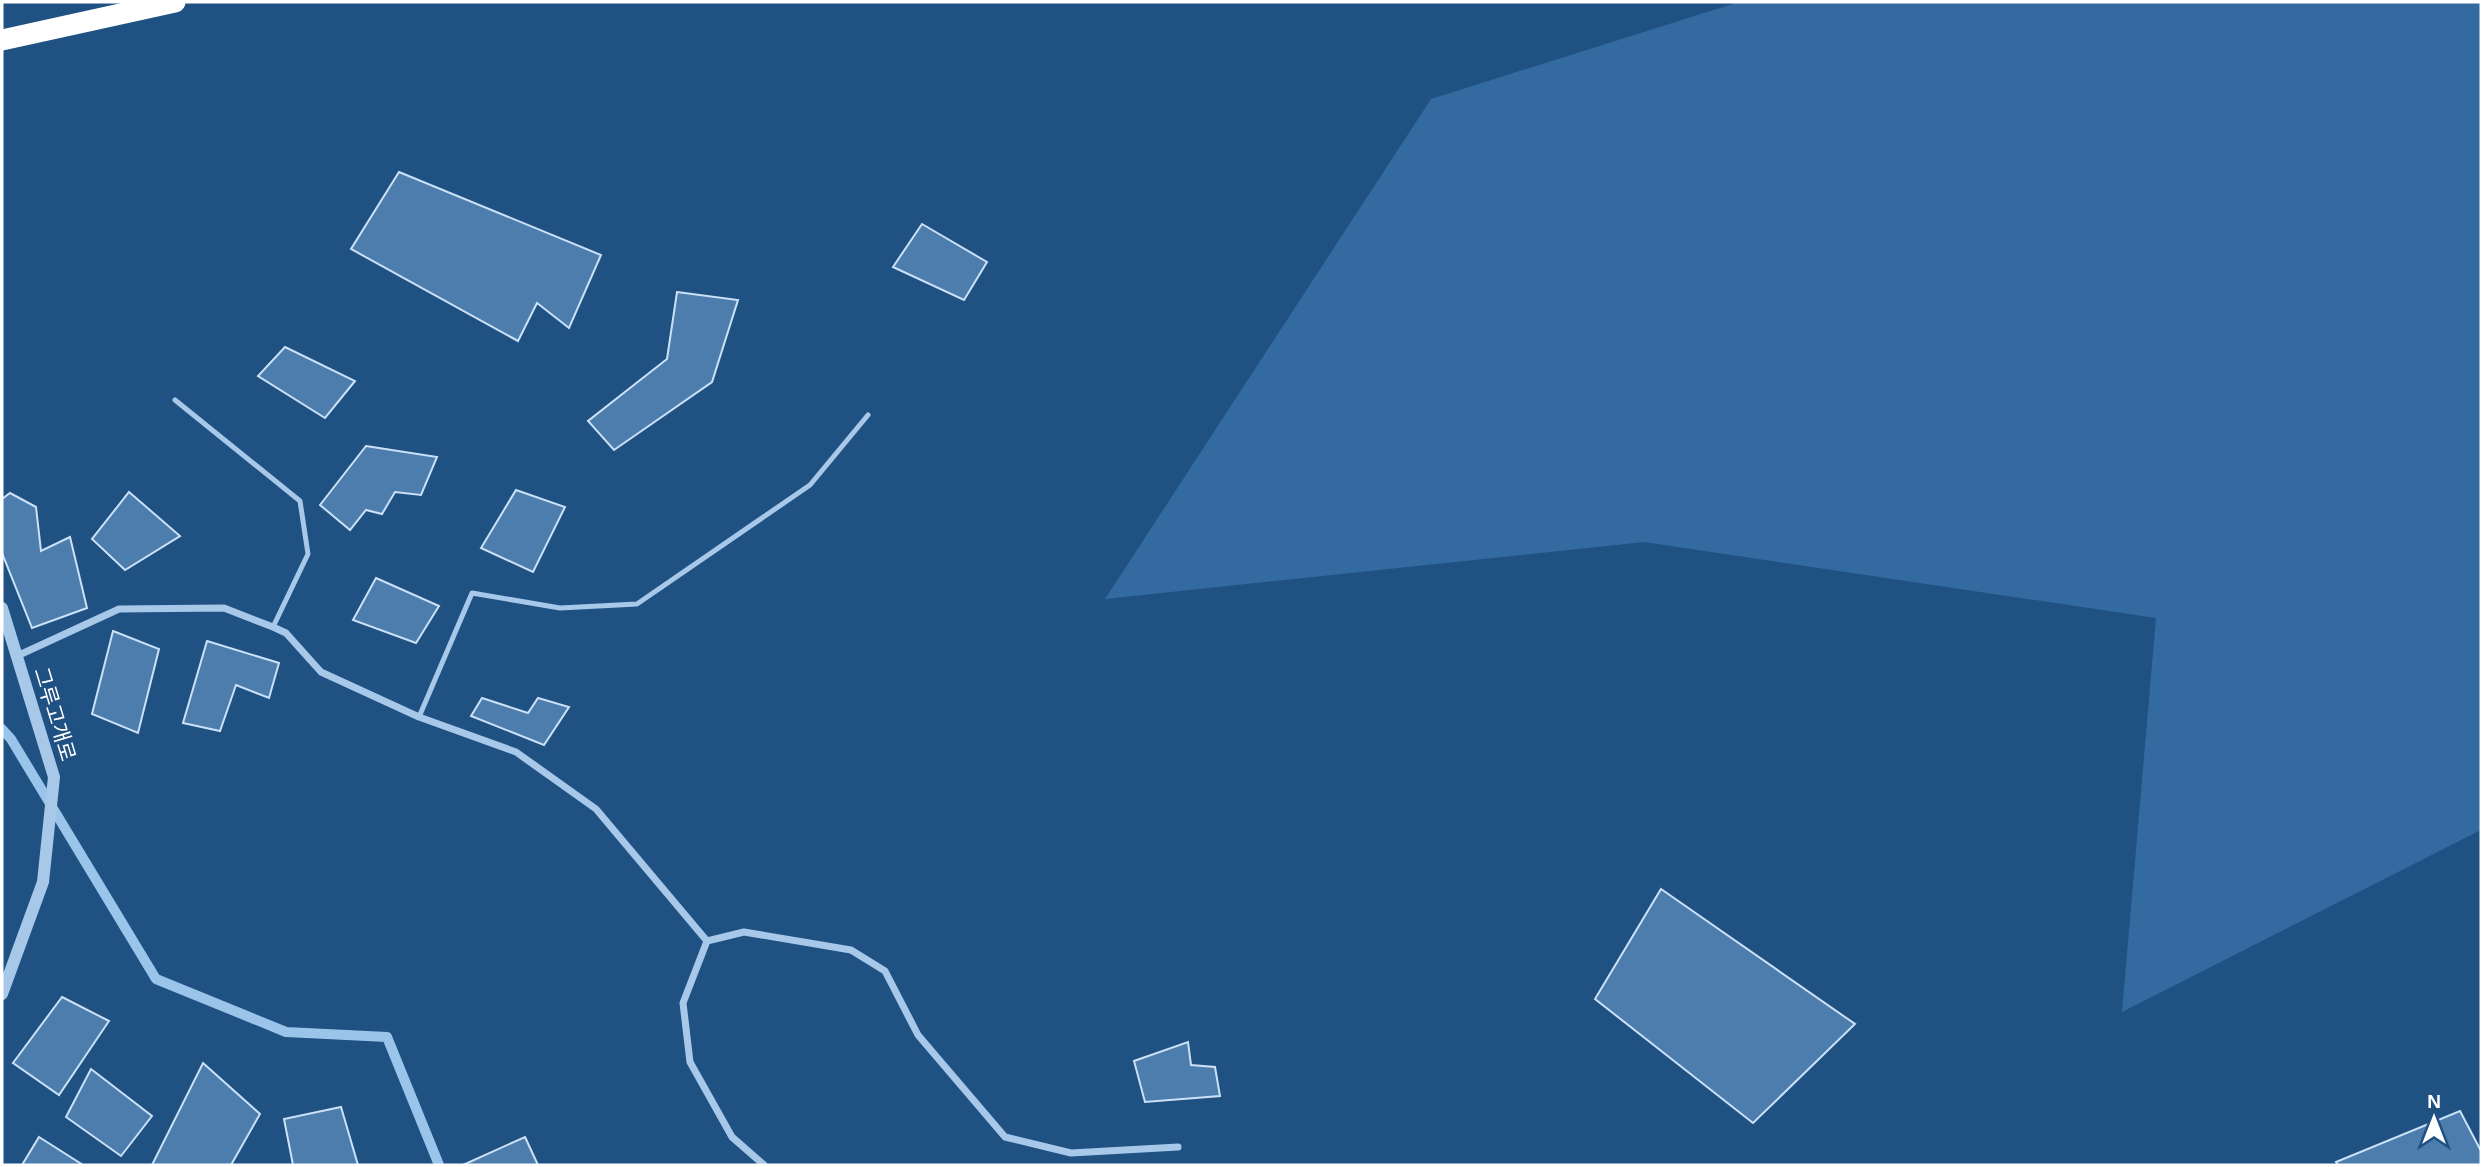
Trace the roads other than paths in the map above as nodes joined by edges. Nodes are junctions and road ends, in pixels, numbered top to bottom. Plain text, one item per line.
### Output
1 (175, 2) edge
2 (2, 40) edge
3 (175, 400) dead end
4 (868, 415) dead end
5 (2, 608) edge
6 (273, 627) junction
7 (17, 656) junction
8 (418, 717) junction
9 (707, 941) junction
10 (2, 994) edge
11 (1178, 1147) dead end
12 (764, 1165) edge

1 - 2 highway
3 - 6 lane
4 - 8 lane
5 - 7 street, 그루고개로
6 - 7 street
6 - 8 street
7 - 10 street, 그루고개로
8 - 9 street
9 - 11 street
9 - 12 street

